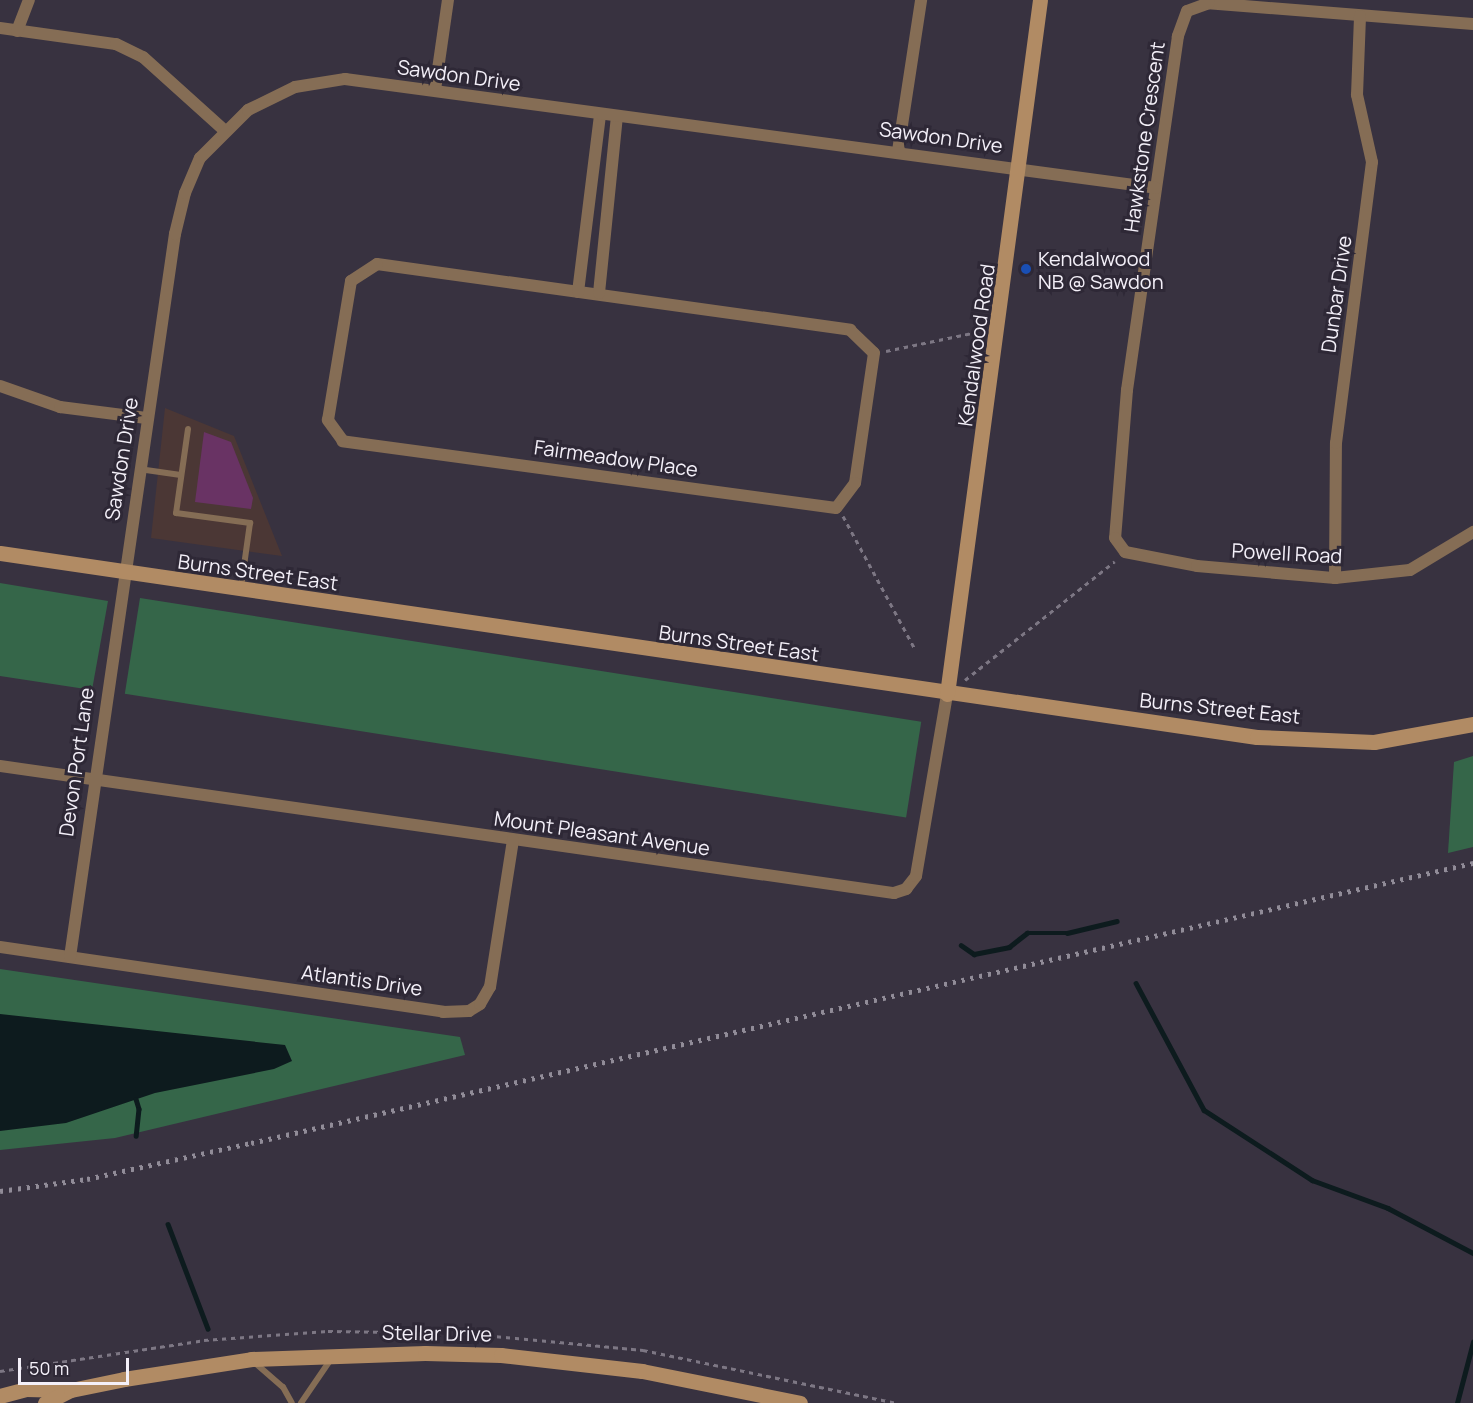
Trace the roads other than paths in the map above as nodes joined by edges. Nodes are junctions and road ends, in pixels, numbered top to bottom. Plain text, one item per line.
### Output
1 (29, 0) edge
2 (448, 0) edge
3 (921, 0) edge
4 (1040, 0) edge
5 (1360, 16) junction
6 (1473, 24) edge
7 (0, 28) edge
8 (17, 31) junction
9 (435, 90) junction
10 (600, 116) junction
11 (617, 117) junction
12 (224, 130) junction
13 (898, 150) junction
14 (1020, 169) junction
15 (1156, 188) junction
16 (578, 292) junction
17 (599, 293) junction
18 (0, 386) edge
19 (146, 418) junction
20 (188, 429) dead end
21 (139, 469) junction
22 (182, 475) junction
23 (1473, 532) edge
24 (1125, 552) joint
25 (0, 553) edge
26 (123, 573) junction
27 (1335, 578) junction
28 (241, 590) junction
29 (947, 694) junction
30 (1473, 724) edge
31 (0, 766) edge
32 (93, 779) junction
33 (513, 840) junction
34 (0, 947) edge
35 (70, 957) junction
36 (334, 1354) junction
37 (251, 1359) junction
38 (71, 1390) junction
39 (0, 1396) edge
40 (45, 1403) edge
41 (292, 1403) edge
42 (301, 1403) edge
43 (800, 1403) edge

1 - 8 street
2 - 9 street
3 - 13 street
4 - 14 street, Kendalwood Road
5 - 6 street, Hawkstone Crescent
5 - 15 street, Hawkstone Crescent
5 - 27 street, Dunbar Drive
7 - 8 street
8 - 12 street
9 - 10 street, Sawdon Drive
9 - 12 street, Sawdon Drive
10 - 11 street, Sawdon Drive
10 - 16 street
11 - 13 street, Sawdon Drive
11 - 17 street
12 - 19 street, Sawdon Drive
13 - 14 street, Sawdon Drive
14 - 15 street, Sawdon Drive
14 - 29 street, Kendalwood Road
15 - 24 street, Hawkstone Crescent
16 - 17 street, Fairmeadow Place
16 - 17 street, Fairmeadow Place
18 - 19 street
19 - 21 street, Sawdon Drive
20 - 22 lane
21 - 22 lane
21 - 26 street, Sawdon Drive
22 - 28 lane
23 - 27 street, Powell Road
24 - 27 street, Powell Road
25 - 26 street, Burns Street East
26 - 28 street, Burns Street East
26 - 32 street, Devon Port Lane
28 - 29 street, Burns Street East
29 - 30 street, Burns Street East
29 - 33 street, Mount Pleasant Avenue
31 - 32 street, Mount Pleasant Avenue
32 - 33 street, Mount Pleasant Avenue
32 - 35 street, Devon Port Lane
33 - 35 street, Atlantis Drive
34 - 35 street
36 - 37 street, Stellar Drive
36 - 42 lane
36 - 43 street, Stellar Drive
37 - 38 street, Stellar Drive
37 - 41 lane
38 - 39 street, Stellar Drive
38 - 40 street, Stellar Drive

